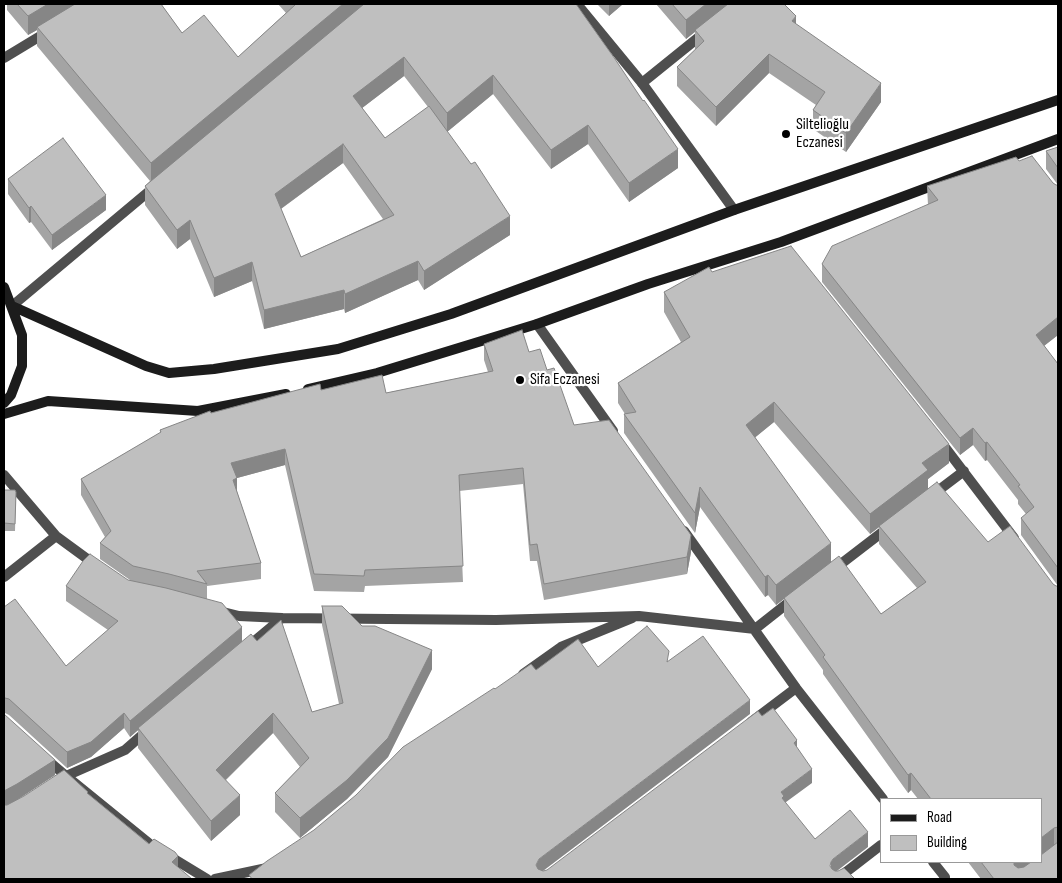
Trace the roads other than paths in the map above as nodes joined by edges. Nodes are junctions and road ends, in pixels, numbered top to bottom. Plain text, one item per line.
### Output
1 (577, 4) edge
2 (52, 28) edge
3 (710, 28) edge
4 (4, 58) edge
5 (642, 83) junction
6 (1058, 100) edge
7 (1058, 139) edge
8 (163, 180) edge
9 (734, 210) junction
10 (4, 287) edge
11 (12, 306) junction
12 (537, 324) junction
13 (4, 403) edge
14 (4, 414) edge
15 (934, 433) edge
16 (617, 436) edge
17 (964, 471) junction
18 (4, 475) edge
19 (925, 500) edge
20 (680, 524) edge
21 (894, 524) edge
22 (56, 536) junction
23 (1023, 549) edge
24 (108, 573) edge
25 (824, 576) edge
26 (4, 578) edge
27 (801, 594) edge
28 (212, 609) edge
29 (639, 616) junction
30 (282, 618) junction
31 (754, 629) junction
32 (237, 656) edge
33 (512, 681) edge
34 (796, 688) junction
35 (155, 725) edge
36 (741, 730) edge
37 (40, 753) edge
38 (66, 776) junction
39 (51, 786) edge
40 (882, 798) edge
41 (880, 845) edge
42 (934, 863) edge
43 (273, 864) edge
44 (946, 878) edge
45 (207, 879) edge
46 (215, 879) edge
47 (837, 879) edge

1 - 5 street
2 - 4 street
3 - 5 street
5 - 9 street
6 - 9 main road
7 - 12 main road
8 - 11 street
9 - 11 main road
10 - 11 main road
11 - 13 main road
12 - 14 main road
12 - 16 street
15 - 17 street
17 - 19 street
17 - 23 street
18 - 22 street
20 - 31 street
21 - 25 street
22 - 24 street
22 - 26 street
27 - 31 street
28 - 30 street
29 - 30 street
29 - 31 street
29 - 33 street
30 - 32 street
31 - 34 street
34 - 36 street
34 - 40 street
35 - 38 street
37 - 38 street
38 - 39 street
38 - 45 street
41 - 47 street
42 - 44 street
43 - 46 street

